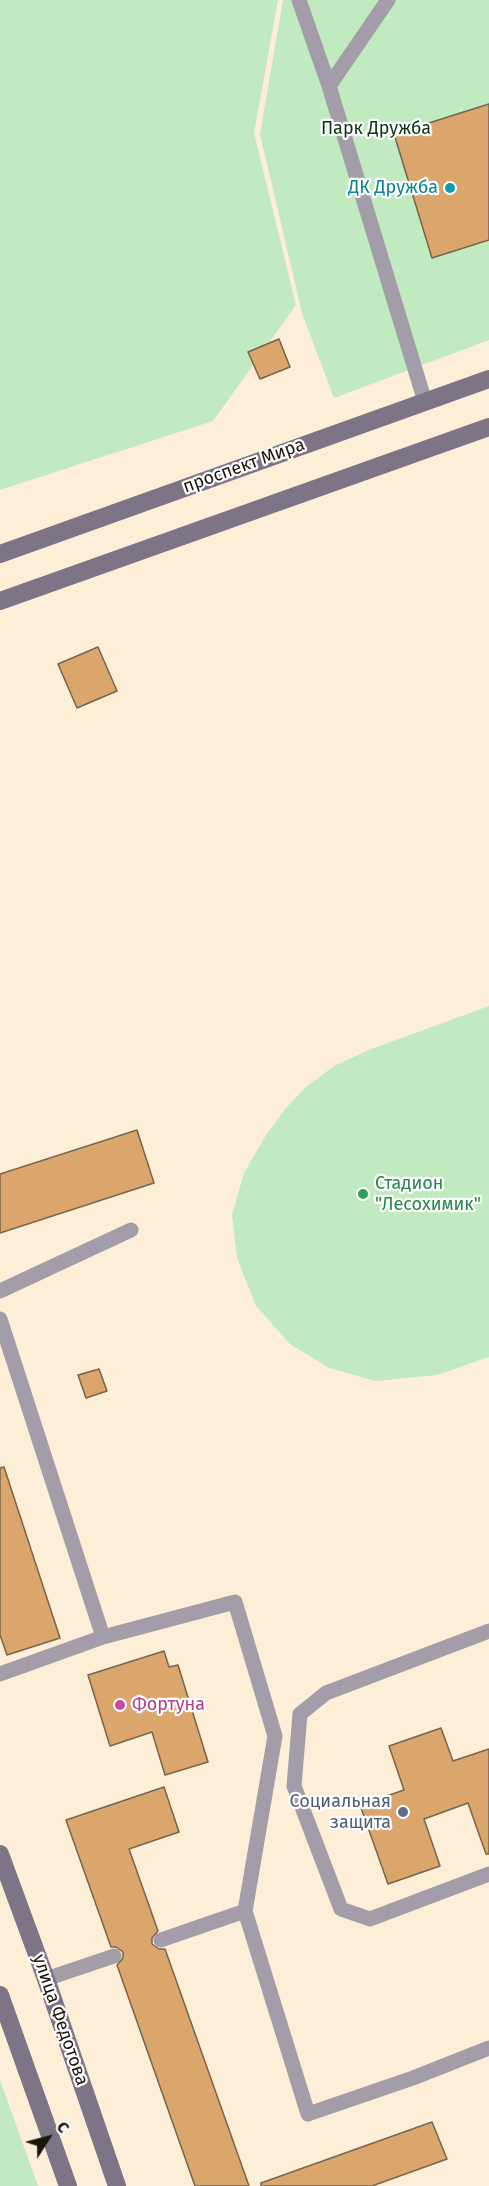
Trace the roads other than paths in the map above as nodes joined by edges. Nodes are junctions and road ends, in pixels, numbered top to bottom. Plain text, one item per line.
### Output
1 (299, 0) edge
2 (388, 0) edge
3 (329, 86) junction
4 (489, 379) edge
5 (425, 402) junction
6 (489, 428) edge
7 (0, 554) edge
8 (0, 601) edge
9 (131, 1230) dead end
10 (0, 1291) edge
11 (0, 1319) edge
12 (489, 1631) edge
13 (103, 1637) junction
14 (0, 1674) edge
15 (0, 1854) edge
16 (489, 1874) edge
17 (245, 1911) junction
18 (162, 1940) dead end
19 (114, 1956) dead end
20 (46, 1979) junction
21 (0, 1995) edge
22 (489, 2048) edge
23 (68, 2186) edge
24 (117, 2186) edge

1 - 3 lane
2 - 3 lane
3 - 5 lane
4 - 5 street, проспект Мира
5 - 7 street, проспект Мира
6 - 8 street
9 - 10 lane
11 - 13 lane
12 - 16 lane
13 - 14 lane
13 - 17 lane
15 - 20 street, улица Федотова
17 - 18 lane
17 - 22 lane
19 - 20 lane
20 - 24 street, улица Федотова
21 - 23 street

